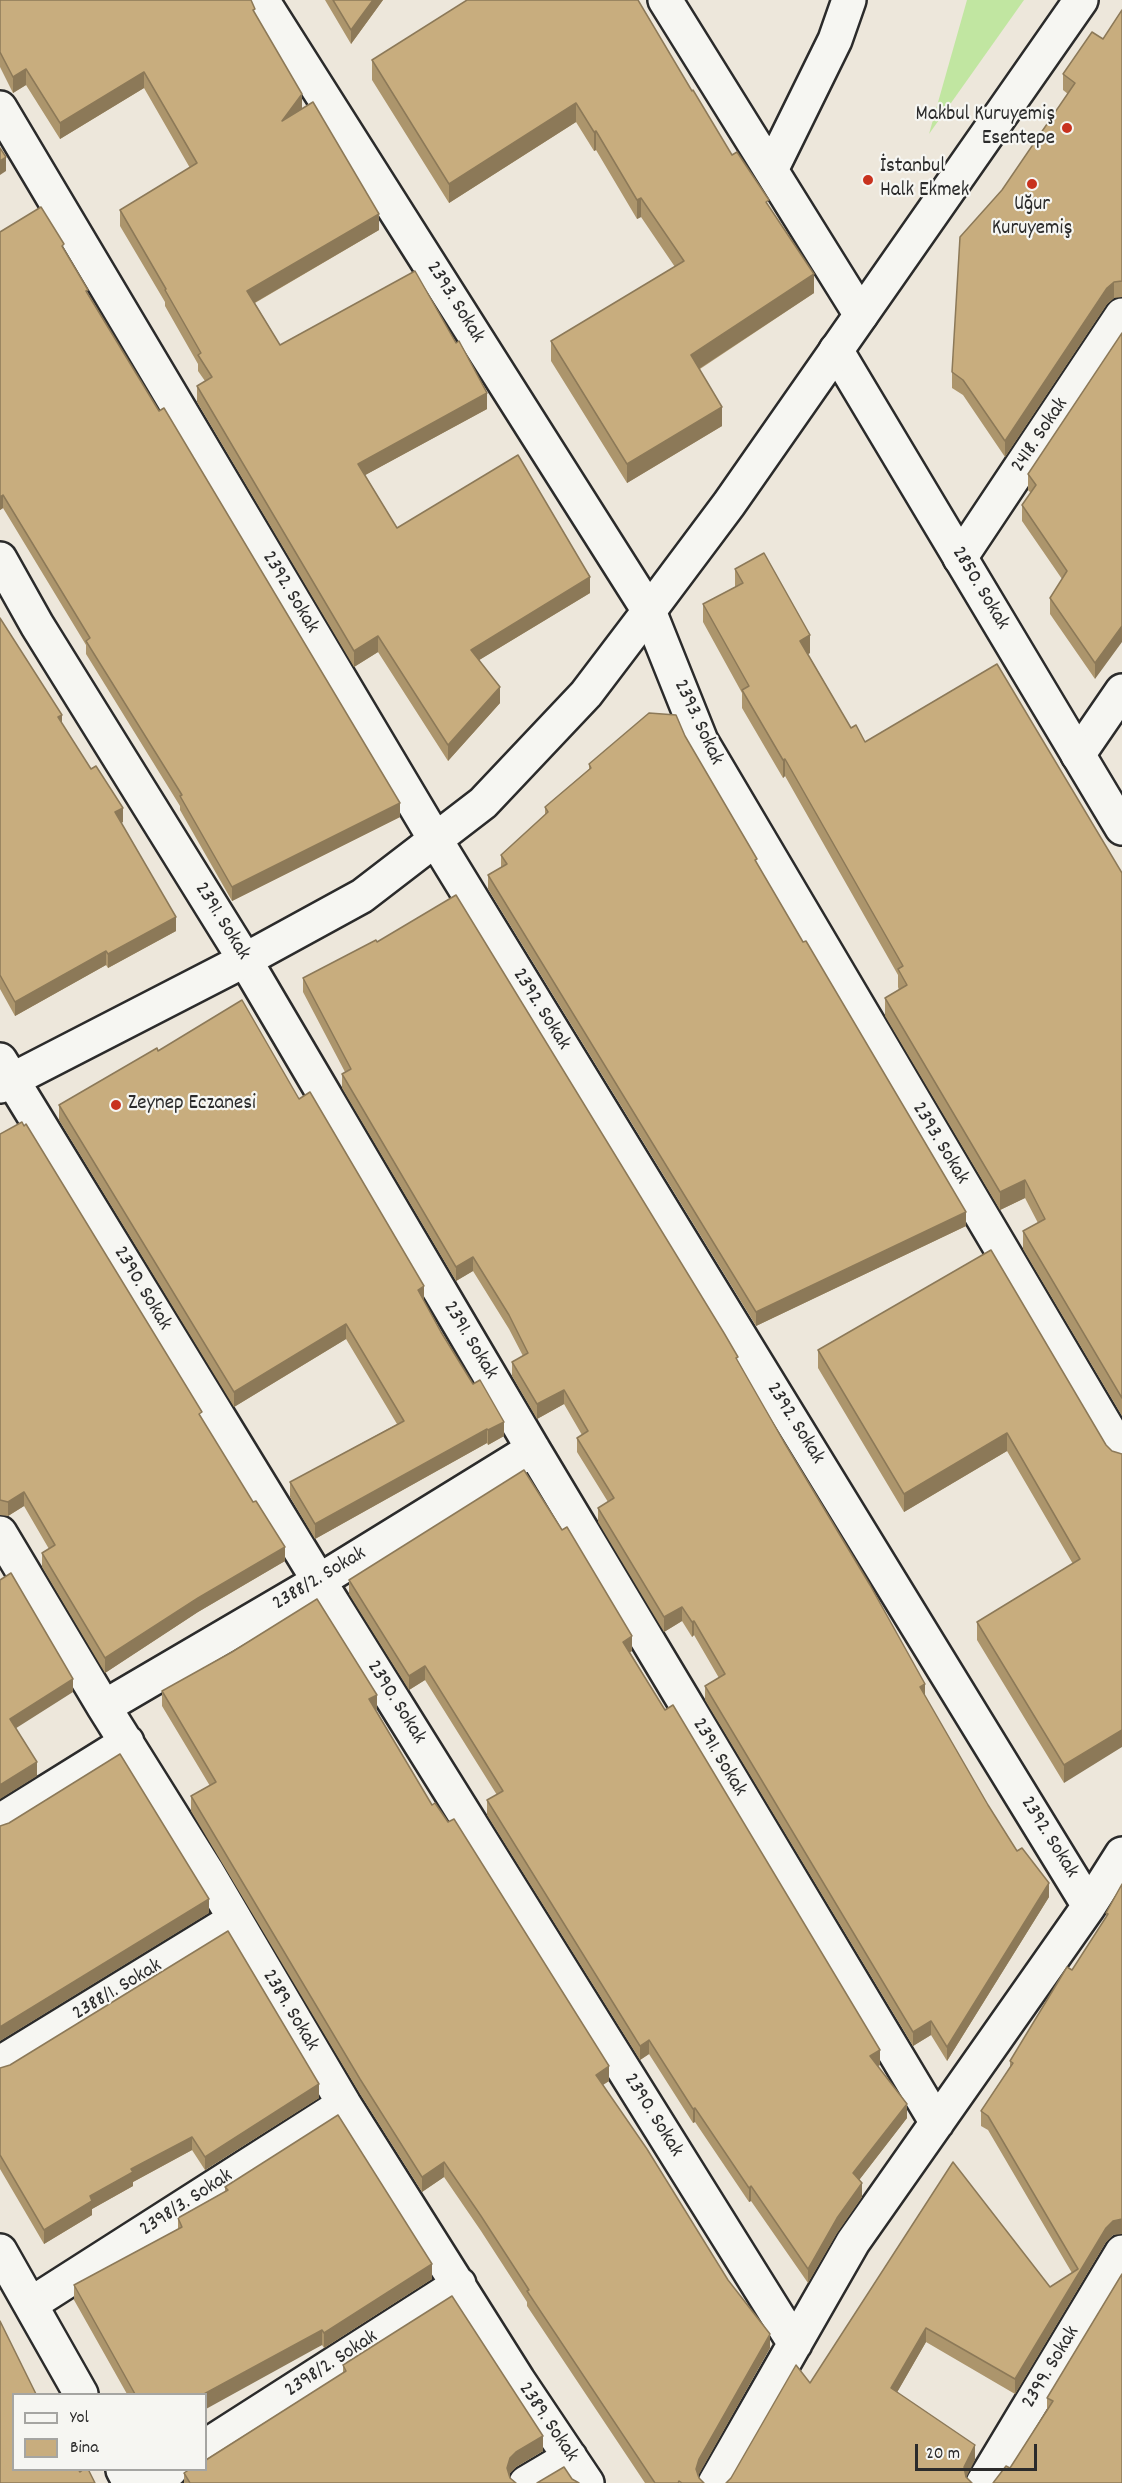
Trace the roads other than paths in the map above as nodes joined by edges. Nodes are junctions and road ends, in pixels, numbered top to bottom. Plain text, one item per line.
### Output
1 (262, 0) edge
2 (665, 0) edge
3 (849, 0) edge
4 (1081, 0) edge
5 (0, 108) edge
6 (771, 170) junction
7 (861, 315) junction
8 (1122, 315) edge
9 (836, 350) junction
10 (960, 558) junction
11 (0, 559) edge
12 (649, 611) junction
13 (1122, 691) edge
14 (1078, 755) junction
15 (1122, 828) edge
16 (435, 839) junction
17 (245, 960) junction
18 (4, 1075) edge
19 (533, 1449) junction
20 (1122, 1453) edge
21 (3, 1544) edge
22 (319, 1581) junction
23 (104, 1707) junction
24 (127, 1742) junction
25 (0, 1821) edge
26 (1122, 1854) edge
27 (1089, 1906) junction
28 (235, 1919) junction
29 (0, 2063) edge
30 (344, 2104) junction
31 (937, 2123) junction
32 (0, 2251) edge
33 (1122, 2252) edge
34 (459, 2284) junction
35 (31, 2304) junction
36 (795, 2344) junction
37 (80, 2393) edge
38 (207, 2445) edge
39 (578, 2470) edge
40 (167, 2471) edge
41 (149, 2483) edge
42 (526, 2483) edge
43 (715, 2483) edge
44 (983, 2483) edge

1 - 12 street, 2393. Sokak
2 - 6 street
3 - 6 street
4 - 7 street
5 - 16 street, 2392. Sokak
6 - 7 street
7 - 9 street
8 - 10 street, 2418. Sokak
9 - 10 street, 2850. Sokak
9 - 12 street
10 - 14 street, 2850. Sokak
11 - 17 street, 2391. Sokak
12 - 16 street
12 - 20 street, 2393. Sokak
13 - 14 street
14 - 15 street, 2850. Sokak
16 - 17 street
16 - 27 street, 2392. Sokak
17 - 18 street
17 - 19 street, 2391. Sokak
18 - 22 street, 2390. Sokak
19 - 22 street, 2388/2. Sokak
19 - 31 street, 2391. Sokak
21 - 23 street, 2389. Sokak
22 - 23 street, 2388/2. Sokak
22 - 36 street, 2390. Sokak
23 - 24 street, 2389. Sokak
24 - 25 street
24 - 28 street, 2389. Sokak
26 - 27 street
27 - 31 street
28 - 29 street, 2388/1. Sokak
28 - 30 street, 2389. Sokak
30 - 34 street, 2389. Sokak
30 - 35 street, 2398/3. Sokak
31 - 36 street
32 - 35 street
33 - 44 street, 2399. Sokak
34 - 38 street, 2398/2. Sokak
34 - 39 street, 2389. Sokak
35 - 37 street
36 - 43 street
39 - 42 street
40 - 41 street

